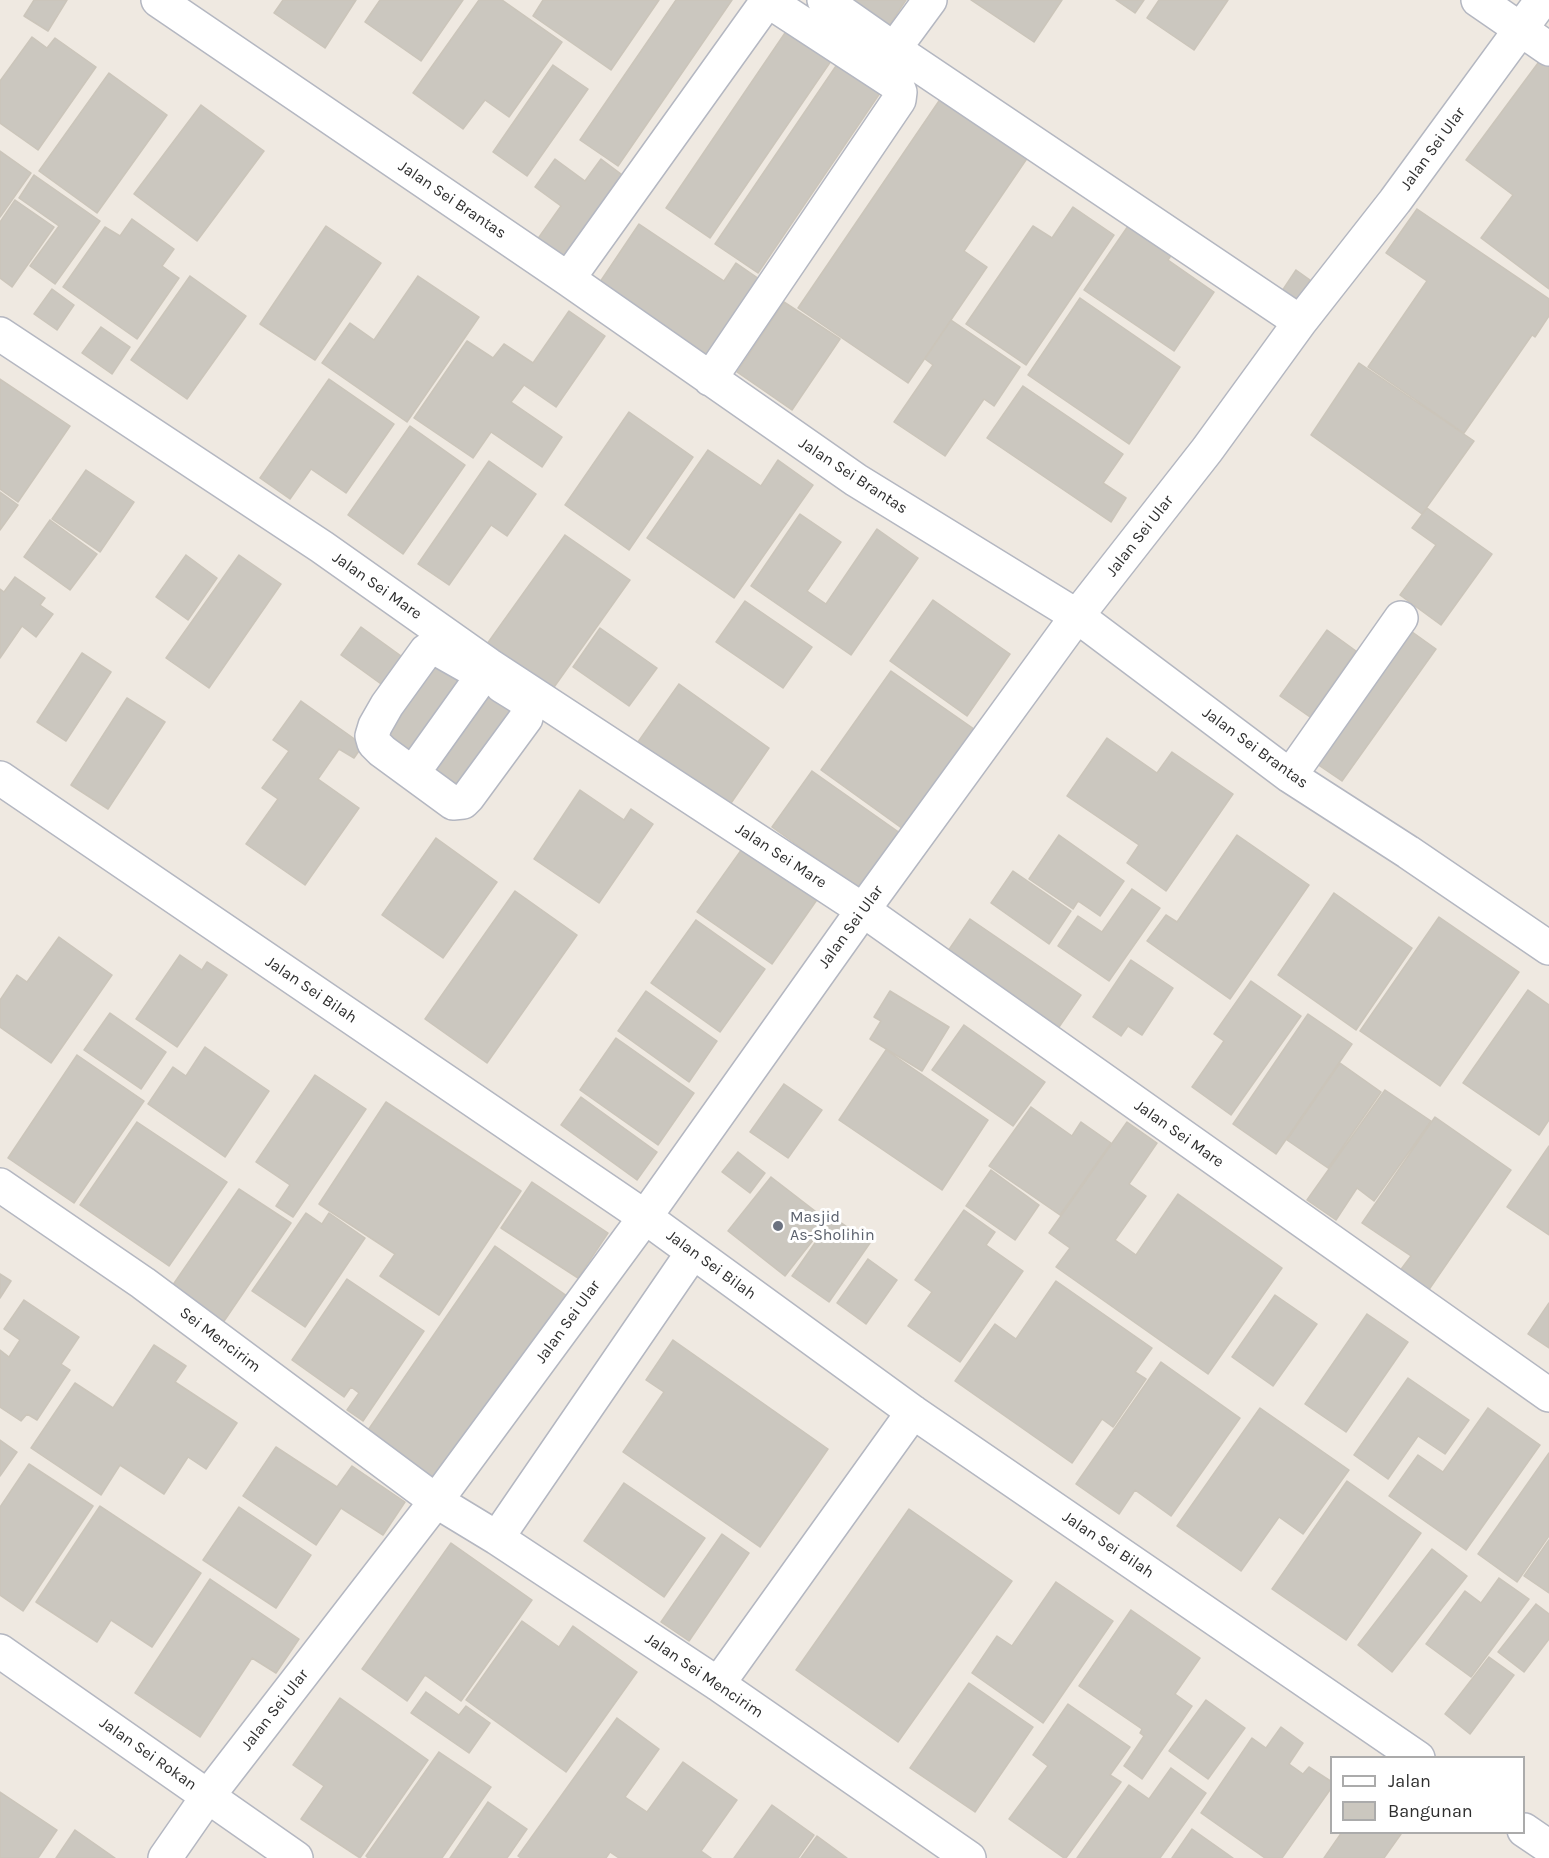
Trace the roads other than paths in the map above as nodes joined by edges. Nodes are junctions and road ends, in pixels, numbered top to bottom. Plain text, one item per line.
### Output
1 (158, 0) edge
2 (824, 0) edge
3 (930, 0) edge
4 (1478, 0) edge
5 (1542, 0) edge
6 (1520, 29) junction
7 (894, 49) junction
8 (1549, 49) edge
9 (568, 279) junction
10 (1300, 322) junction
11 (0, 334) edge
12 (710, 379) junction
13 (1077, 616) junction
14 (1401, 618) dead end
15 (486, 670) junction
16 (413, 774) junction
17 (1290, 776) junction
18 (0, 778) edge
19 (863, 910) junction
20 (1549, 948) edge
21 (0, 1185) edge
22 (645, 1217) junction
23 (693, 1252) junction
24 (1549, 1395) edge
25 (913, 1412) junction
26 (436, 1501) junction
27 (497, 1538) junction
28 (0, 1651) edge
29 (718, 1684) junction
30 (1415, 1756) edge
31 (208, 1796) junction
32 (1525, 1831) edge
33 (1549, 1847) edge
34 (165, 1858) edge
35 (296, 1858) edge
36 (969, 1858) edge

1 - 9 street, Jalan Sei Brantas
2 - 7 street
3 - 7 street
4 - 6 street
5 - 6 street, Jalan Sei Ular
6 - 8 street
6 - 10 street, Jalan Sei Ular
7 - 10 street
9 - 12 street, Jalan Sei Brantas
9 - 12 street
10 - 13 street, Jalan Sei Ular
11 - 15 street, Jalan Sei Mare
12 - 13 street, Jalan Sei Brantas
13 - 17 street, Jalan Sei Brantas
13 - 19 street, Jalan Sei Ular
14 - 17 street
15 - 16 street
15 - 16 street
15 - 16 street
15 - 19 street, Jalan Sei Mare
17 - 20 street, Jalan Sei Brantas
18 - 22 street, Jalan Sei Bilah
19 - 22 street, Jalan Sei Ular
19 - 24 street, Jalan Sei Mare
21 - 26 street, Sei Mencirim
22 - 23 street, Jalan Sei Bilah
22 - 26 street, Jalan Sei Ular
23 - 25 street, Jalan Sei Bilah
23 - 27 street
25 - 29 street
25 - 30 street, Jalan Sei Bilah
26 - 27 street, Jalan Sei Mencirim
26 - 31 street, Jalan Sei Ular
27 - 29 street, Jalan Sei Mencirim
28 - 31 street, Jalan Sei Rokan
29 - 36 street, Jalan Sei Mencirim
31 - 34 street, Jalan Sei Ular
31 - 35 street, Jalan Sei Rokan
32 - 33 street

